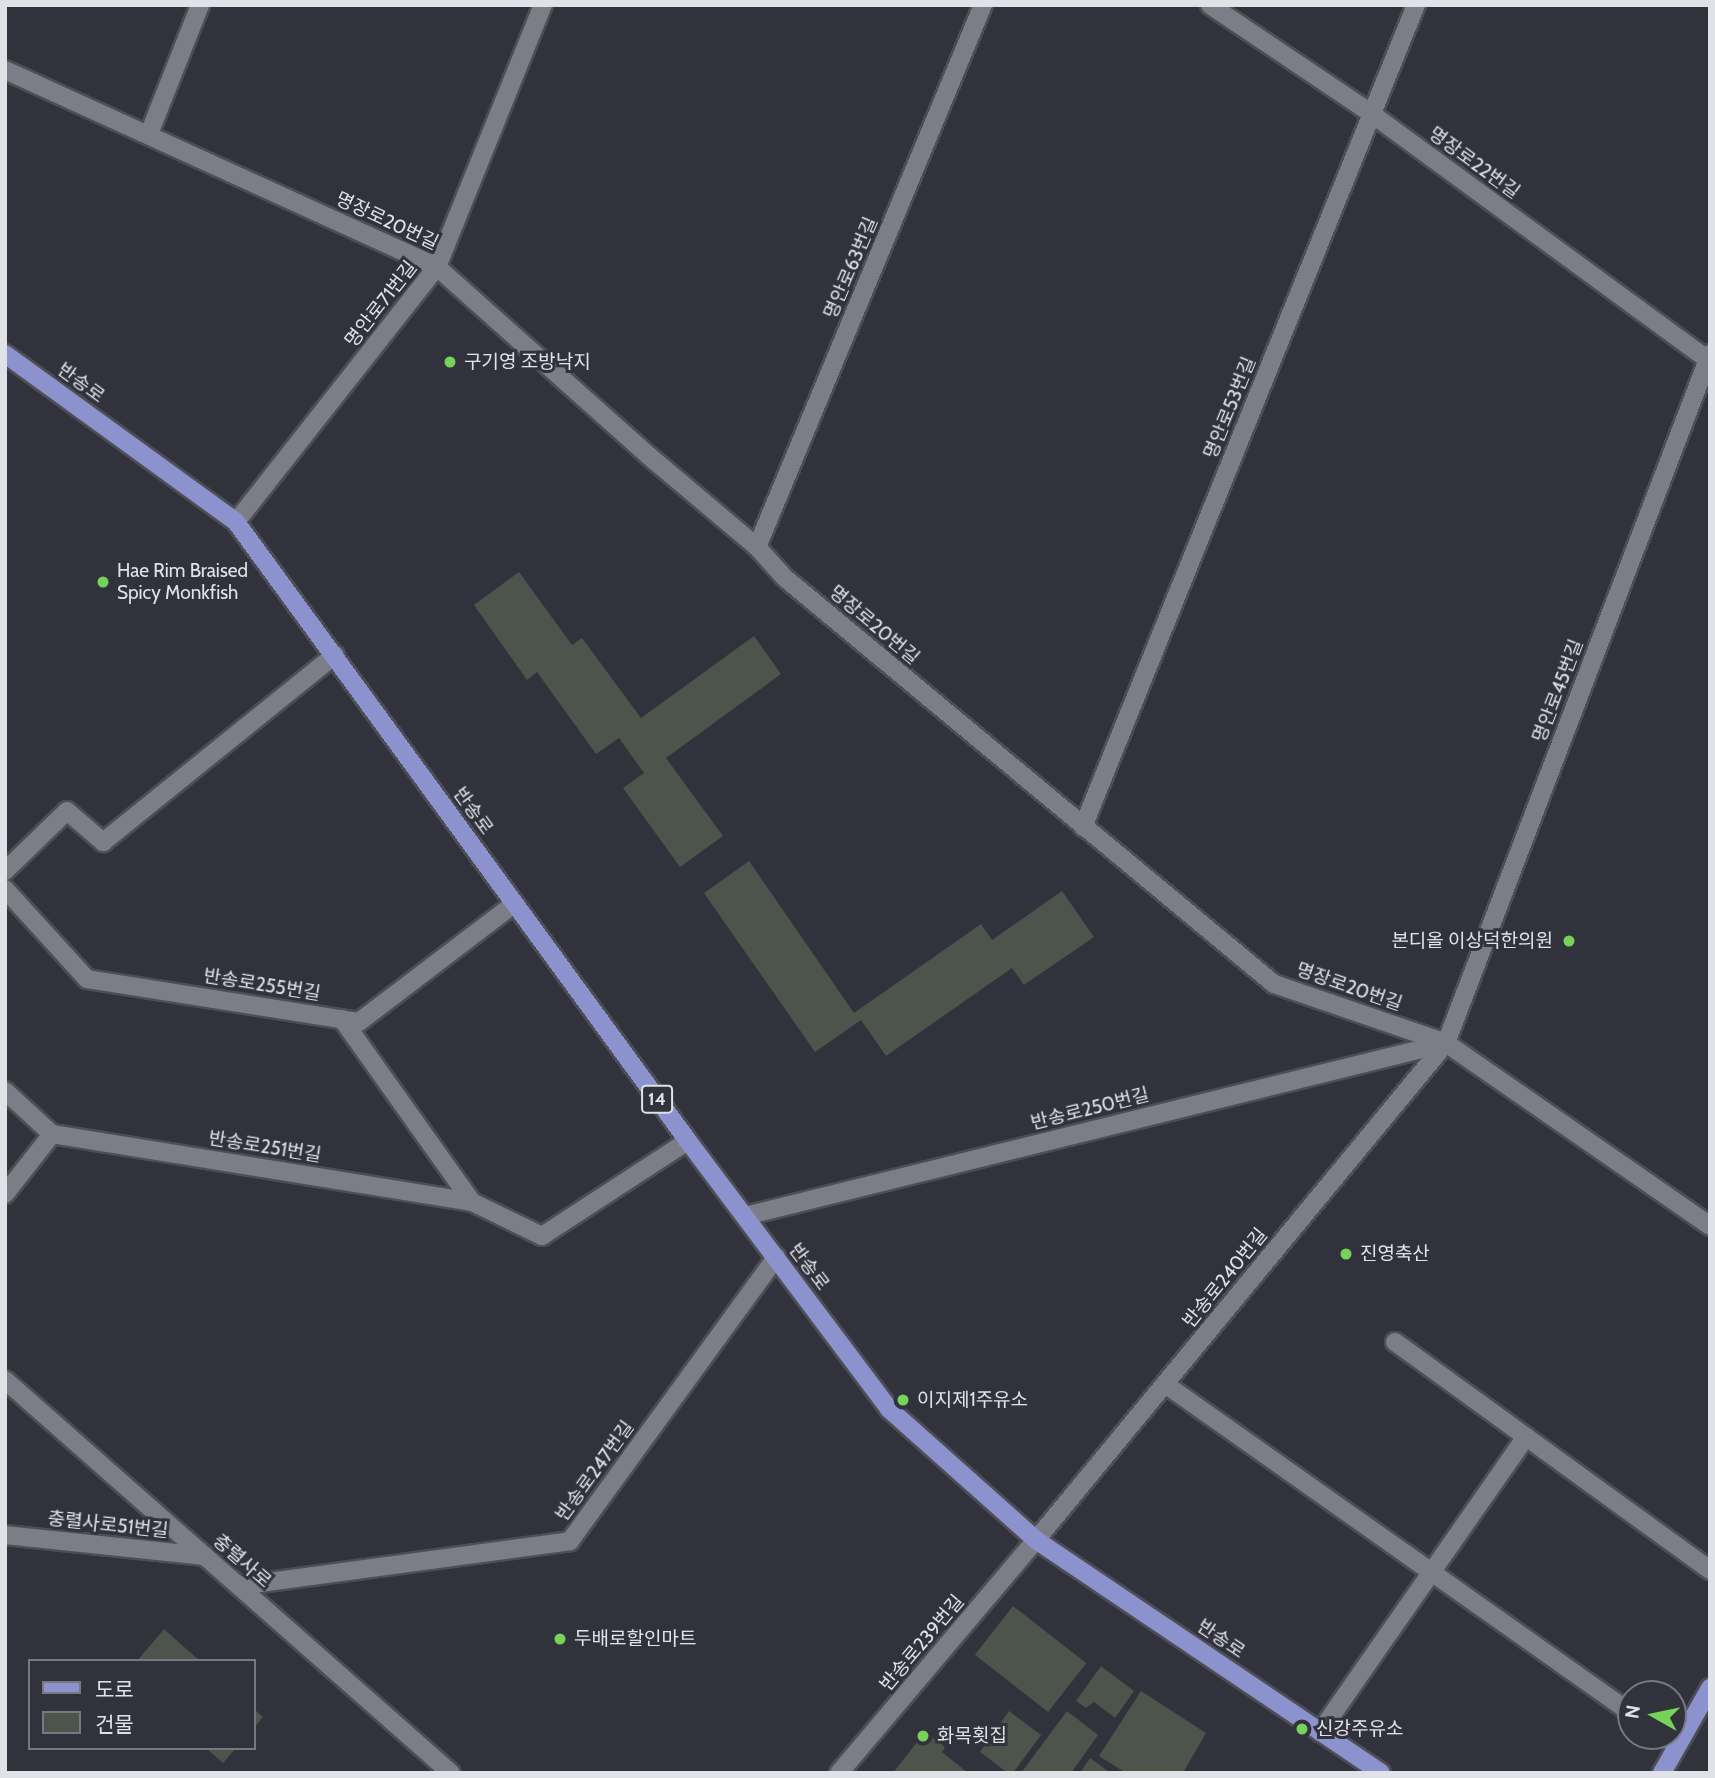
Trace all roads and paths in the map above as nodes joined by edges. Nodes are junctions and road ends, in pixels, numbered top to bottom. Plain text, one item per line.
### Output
1 (200, 5) edge
2 (543, 5) edge
3 (983, 5) edge
4 (1210, 5) edge
5 (1416, 5) edge
6 (5, 70) edge
7 (1372, 114) junction
8 (149, 134) junction
9 (437, 267) junction
10 (5, 354) edge
11 (1709, 359) edge
12 (236, 522) junction
13 (757, 547) junction
14 (335, 655) junction
15 (1083, 827) junction
16 (5, 871) edge
17 (5, 889) edge
18 (514, 904) junction
19 (342, 1019) junction
20 (1446, 1043) junction
21 (5, 1091) edge
22 (51, 1134) junction
23 (688, 1141) junction
24 (5, 1194) edge
25 (472, 1202) junction
26 (745, 1216) junction
27 (1710, 1226) edge
28 (775, 1257) junction
29 (1395, 1342) dead end
30 (5, 1380) edge
31 (1166, 1384) junction
32 (1526, 1437) junction
33 (5, 1535) edge
34 (1037, 1540) junction
35 (205, 1556) junction
36 (1710, 1570) edge
37 (1433, 1574) junction
38 (239, 1586) junction
39 (1710, 1688) edge
40 (1617, 1703) edge
41 (1687, 1718) edge
42 (1320, 1732) junction
43 (1668, 1750) edge
44 (451, 1773) edge
45 (839, 1773) edge
46 (1381, 1773) edge
47 (1662, 1773) edge

1 - 8 street
2 - 9 street, 명안로71번길
3 - 13 street, 명안로63번길
4 - 7 street, 명장로22번길
5 - 7 street, 명안로53번길
6 - 8 street, 명장로20번길
7 - 11 street, 명장로22번길
7 - 15 street, 명안로53번길
8 - 9 street, 명장로20번길
9 - 12 street, 명안로71번길
9 - 13 street, 명장로20번길
10 - 12 main road, 반송로 / 14
11 - 20 street, 명안로45번길
12 - 14 main road, 반송로 / 14
13 - 15 street, 명장로20번길
14 - 16 street
14 - 18 main road, 반송로 / 14
15 - 20 street, 명장로20번길
17 - 19 street, 반송로255번길
18 - 19 street, 반송로255번길
18 - 23 main road, 반송로 / 14
19 - 25 street, 반송로251번길
20 - 26 street, 반송로250번길
20 - 27 street, 명장로20번길
20 - 31 street, 반송로240번길
21 - 22 street
22 - 24 street
22 - 25 street, 반송로251번길
23 - 25 street, 반송로251번길
23 - 26 main road, 반송로 / 14
26 - 28 main road, 반송로 / 14
28 - 34 main road, 반송로 / 14
28 - 38 street, 반송로247번길
29 - 32 street
30 - 35 street, 충렬사로
31 - 34 street, 반송로240번길
31 - 37 street
32 - 36 street
32 - 37 street
33 - 35 street, 충렬사로51번길
34 - 42 main road, 반송로 / 14
34 - 45 street, 반송로239번길
35 - 38 street, 충렬사로
37 - 40 street
37 - 42 street
38 - 44 street, 충렬사로
39 - 41 main road
42 - 46 main road, 반송로 / 14
43 - 47 main road

